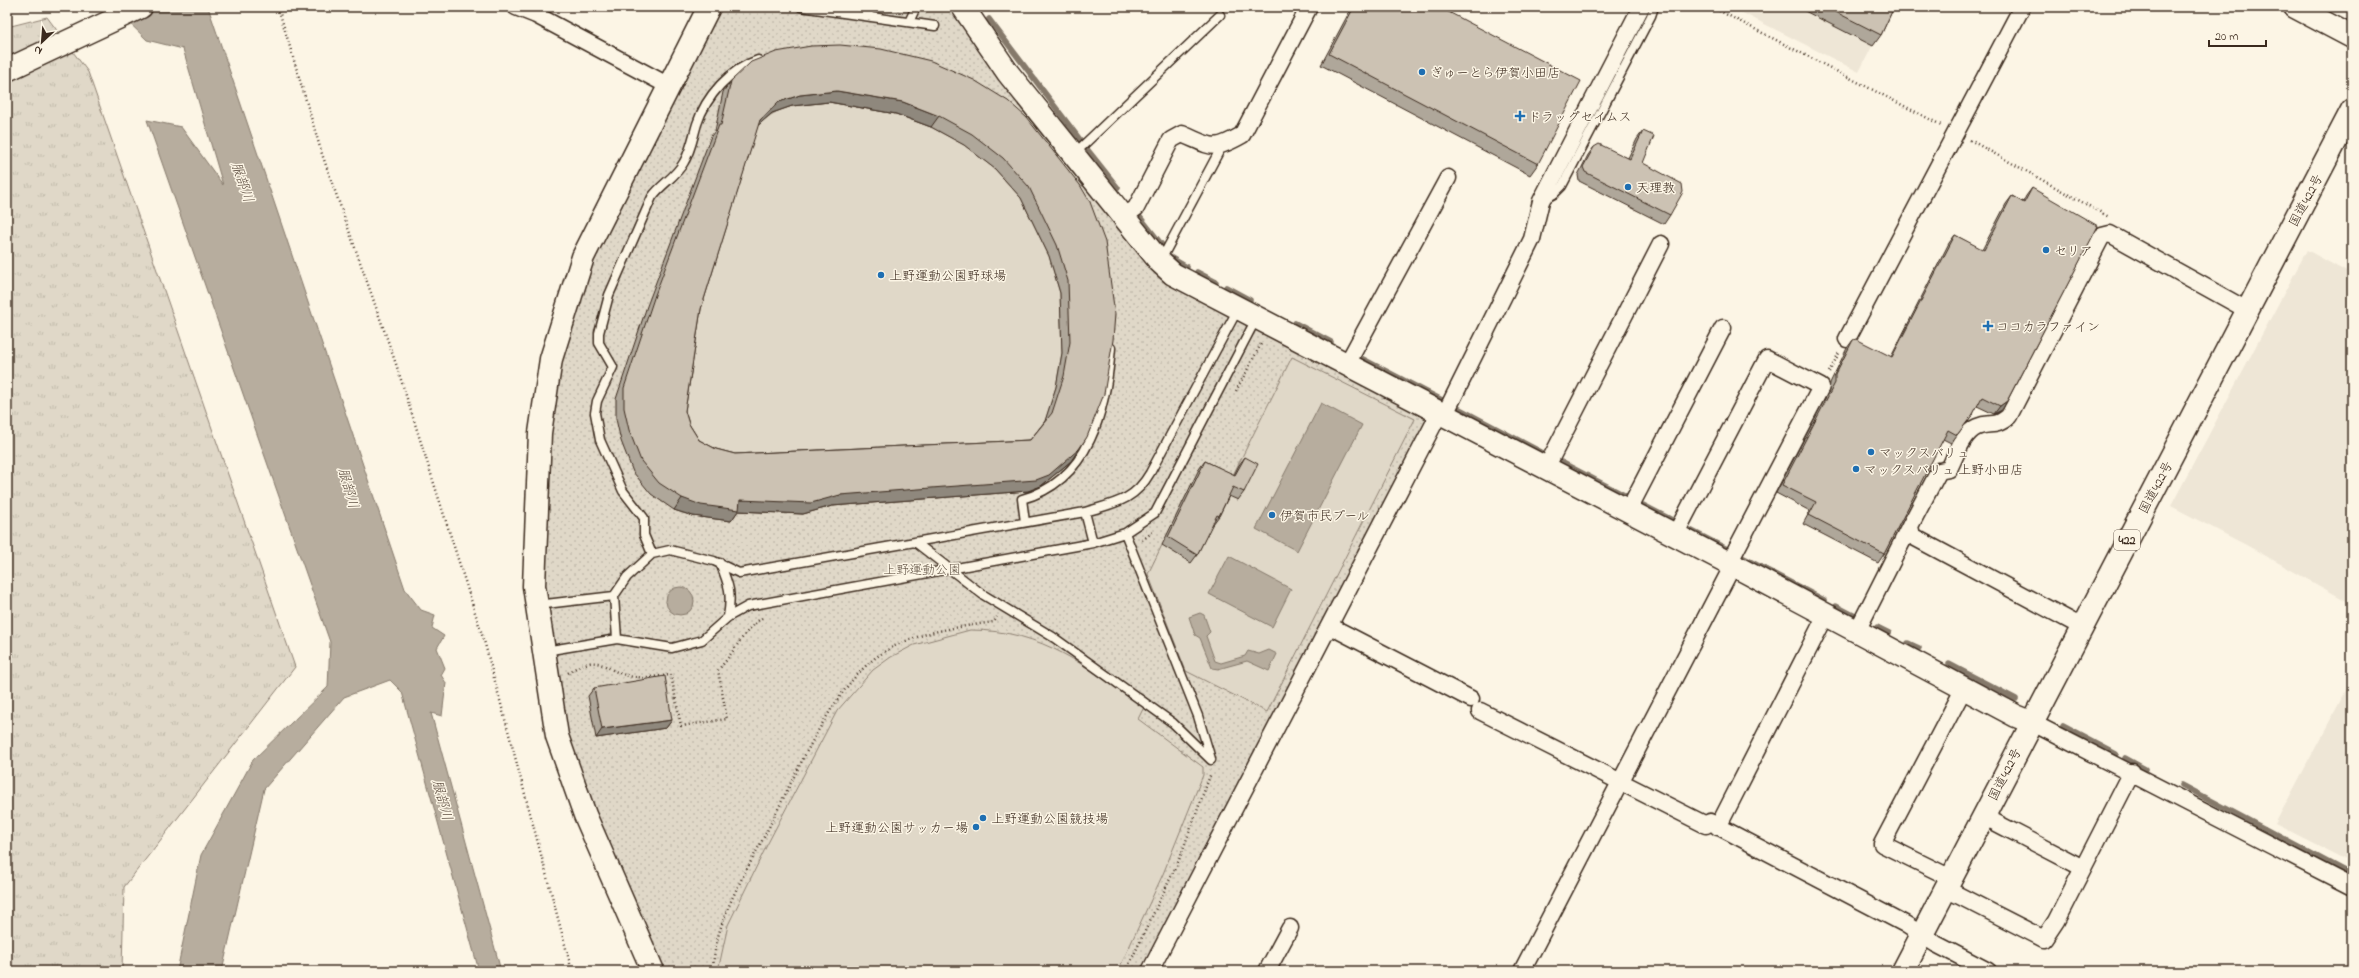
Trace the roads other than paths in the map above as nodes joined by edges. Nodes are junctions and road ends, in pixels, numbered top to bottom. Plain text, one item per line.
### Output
1 (141, 7) edge
2 (516, 7) edge
3 (709, 7) edge
4 (802, 7) edge
5 (871, 7) edge
6 (916, 7) edge
7 (963, 7) edge
8 (1309, 7) edge
9 (1641, 7) edge
10 (1654, 7) edge
11 (2022, 7) edge
12 (2295, 7) edge
13 (820, 8) edge
14 (538, 11) edge
15 (867, 16) junction
16 (1220, 16) dead end
17 (909, 22) junction
18 (935, 26) dead end
19 (2352, 37) edge
20 (768, 57) edge
21 (7, 70) edge
22 (668, 86) junction
23 (2352, 110) edge
24 (1222, 146) junction
25 (1073, 155) junction
26 (1448, 178) dead end
27 (1541, 201) junction
28 (1124, 217) junction
29 (1662, 244) dead end
30 (1160, 262) junction
31 (2247, 310) junction
32 (1247, 314) junction
33 (1723, 328) dead end
34 (1847, 339) road end
35 (1111, 342) edge
36 (1347, 364) junction
37 (1442, 413) junction
38 (1546, 468) junction
39 (1628, 511) junction
40 (1085, 512) junction
41 (1025, 522) junction
42 (1910, 526) junction
43 (1125, 533) junction
44 (1675, 535) junction
45 (915, 542) junction
46 (1092, 543) junction
47 (652, 554) junction
48 (720, 563) junction
49 (1731, 564) junction
50 (948, 570) junction
51 (614, 596) junction
52 (536, 605) junction
53 (1826, 615) junction
54 (728, 617) junction
55 (1330, 626) junction
56 (2082, 627) junction
57 (1857, 631) junction
58 (617, 639) junction
59 (544, 651) junction
60 (1964, 688) junction
61 (2032, 722) junction
62 (2132, 772) junction
63 (1621, 781) junction
64 (1983, 816) junction
65 (1718, 827) junction
66 (2083, 868) junction
67 (1948, 883) junction
68 (2352, 888) edge
69 (1290, 928) dead end
70 (1922, 934) junction
71 (653, 971) edge
72 (1150, 971) edge
73 (1267, 971) edge
74 (1522, 971) edge
75 (1903, 971) edge
76 (1988, 971) edge

1 - 21 main road
2 - 14 street
3 - 22 main road
4 - 13 lane
5 - 15 lane
6 - 17 lane
7 - 25 main road
8 - 24 street
9 - 27 street
10 - 27 lane
11 - 34 street
12 - 19 main road
13 - 15 lane
14 - 22 street
15 - 17 lane
16 - 25 lane
17 - 18 lane
20 - 47 lane
22 - 52 main road
23 - 31 main road, 国道422号 / 422
24 - 28 street
24 - 30 lane
25 - 28 main road
26 - 36 street
27 - 37 street
28 - 30 main road
29 - 38 street
30 - 32 main road
31 - 42 street
31 - 56 main road, 国道422号 / 422
32 - 36 main road
32 - 40 lane
32 - 43 lane
33 - 39 street
35 - 41 lane
36 - 37 main road
37 - 38 main road
37 - 55 street
38 - 39 main road
39 - 44 main road
40 - 41 lane
40 - 46 lane
41 - 45 lane
42 - 56 street
42 - 57 street
43 - 46 lane
43 - 50 lane
44 - 49 main road
44 - 49 street
45 - 48 lane
45 - 50 lane
46 - 50 lane
47 - 48 lane
47 - 51 lane
48 - 54 lane
49 - 53 main road
49 - 63 street
50 - 54 lane
51 - 52 lane
51 - 58 lane
52 - 59 main road
53 - 57 main road
53 - 65 street
54 - 58 lane
55 - 63 street
55 - 72 street
56 - 61 main road, 国道422号 / 422
57 - 60 main road
58 - 59 lane
59 - 71 main road
60 - 61 main road
60 - 67 street
61 - 62 street
61 - 64 main road, 国道422号 / 422
62 - 66 street
62 - 68 street
63 - 65 street
63 - 74 street
64 - 66 street
64 - 67 main road, 国道422号 / 422
65 - 70 street
66 - 67 street
67 - 70 main road, 国道422号 / 422
69 - 73 street
70 - 75 main road, 国道422号 / 422
70 - 76 street

